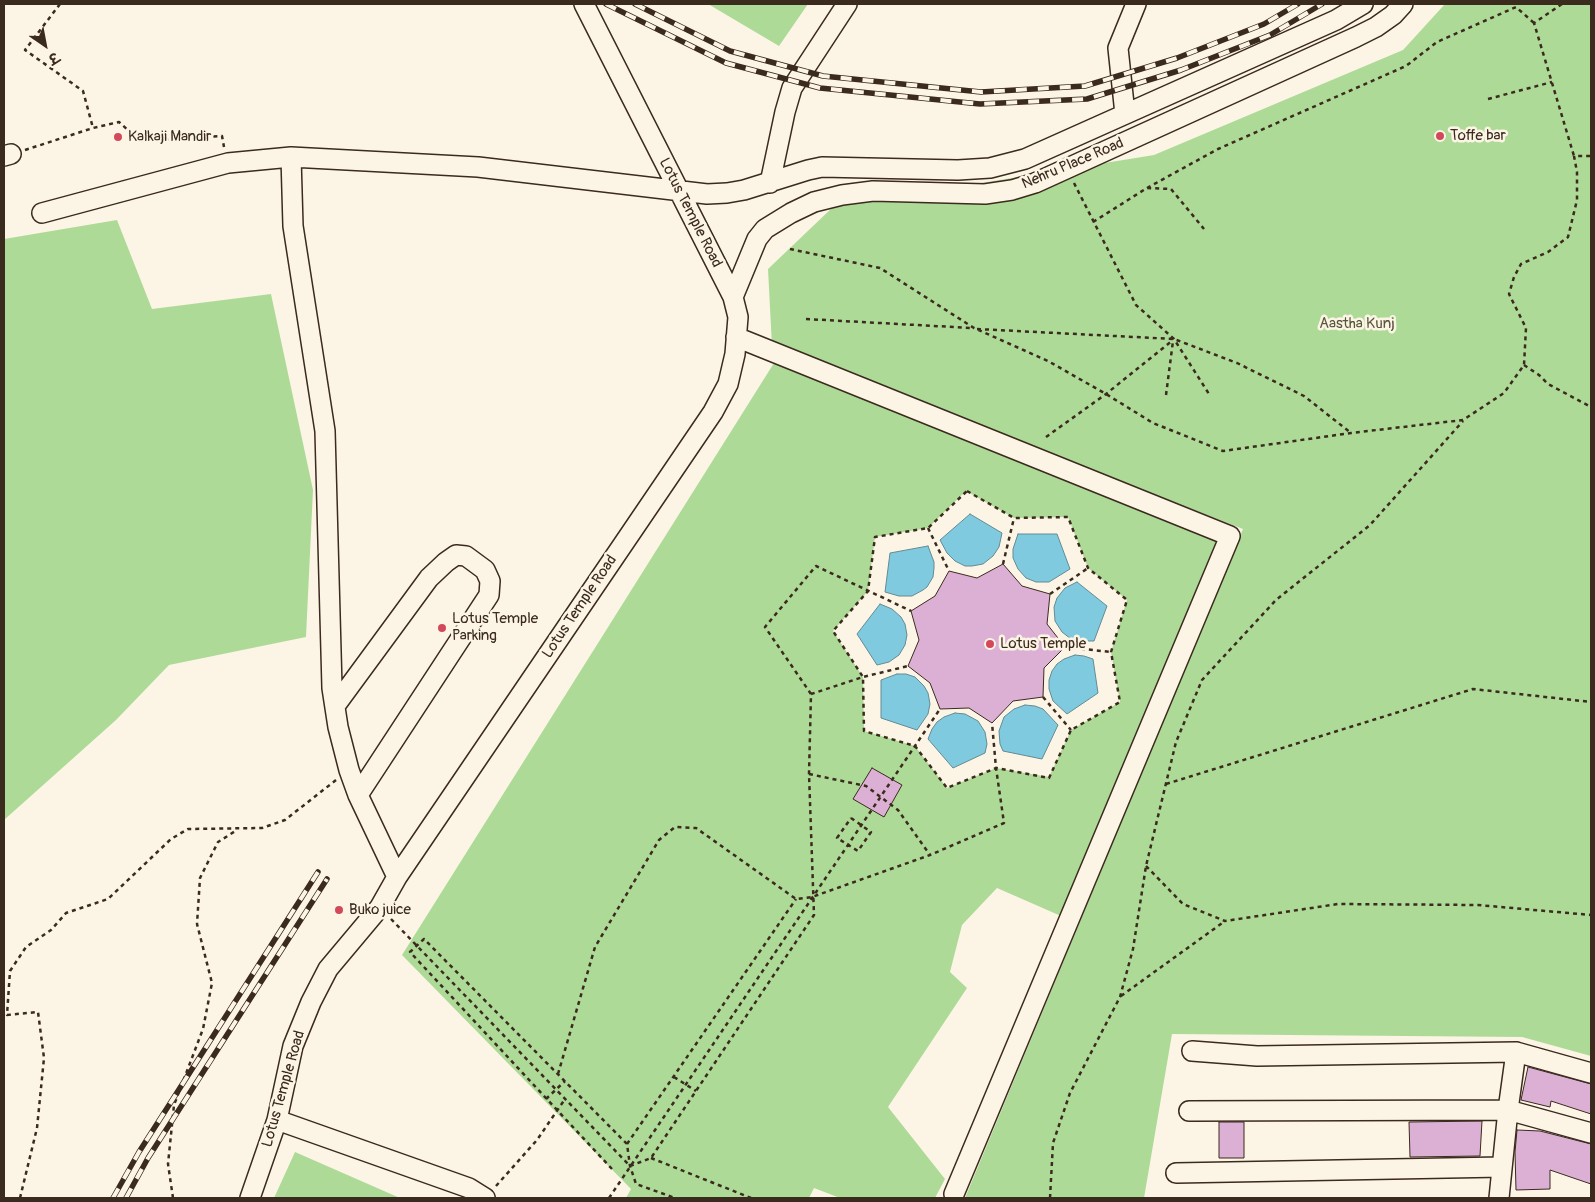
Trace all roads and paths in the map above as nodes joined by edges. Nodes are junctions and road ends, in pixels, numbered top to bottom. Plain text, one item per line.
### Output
1 (60, 4) edge
2 (584, 4) edge
3 (847, 4) edge
4 (1136, 4) edge
5 (1363, 4) edge
6 (1403, 4) edge
7 (1562, 4) edge
8 (1534, 23) junction
9 (1552, 82) junction
10 (1488, 99) dead end
11 (1125, 114) junction
12 (94, 128) junction
13 (8, 155) edge
14 (1574, 156) junction
15 (1591, 156) edge
16 (291, 157) junction
17 (228, 163) junction
18 (1066, 169) junction
19 (770, 182) junction
20 (1147, 188) junction
21 (677, 189) junction
22 (42, 212) dead end
23 (1093, 222) junction
24 (1204, 229) dead end
25 (790, 248) dead end
26 (733, 298) junction
27 (806, 319) dead end
28 (974, 328) junction
29 (736, 337) junction
30 (1174, 340) junction
31 (1524, 365) junction
32 (1106, 394) junction
33 (1209, 394) dead end
34 (1166, 395) dead end
35 (1591, 407) edge
36 (1464, 420) junction
37 (1351, 433) junction
38 (1046, 437) dead end
39 (1014, 518) junction
40 (928, 528) junction
41 (1003, 564) dead end
42 (1088, 568) junction
43 (949, 571) dead end
44 (868, 591) junction
45 (1050, 594) dead end
46 (911, 611) dead end
47 (1065, 648) dead end
48 (1111, 652) junction
49 (908, 666) dead end
50 (863, 677) junction
51 (811, 694) junction
52 (1043, 697) dead end
53 (1591, 702) edge
54 (335, 706) junction
55 (940, 709) dead end
56 (992, 723) dead end
57 (1072, 730) junction
58 (915, 746) junction
59 (996, 768) junction
60 (349, 770) junction
61 (809, 774) junction
62 (1166, 784) junction
63 (358, 795) junction
64 (880, 797) junction
65 (861, 825) junction
66 (241, 829) junction
67 (848, 845) junction
68 (930, 855) junction
69 (1146, 866) junction
70 (397, 877) junction
71 (812, 897) junction
72 (796, 899) junction
73 (380, 907) junction
74 (1591, 915) edge
75 (1225, 921) junction
76 (418, 946) junction
77 (1120, 997) junction
78 (5, 1015) edge
79 (1192, 1051) dead end
80 (1516, 1052) junction
81 (1591, 1073) edge
82 (558, 1074) junction
83 (673, 1077) junction
84 (565, 1081) junction
85 (685, 1085) junction
86 (556, 1090) junction
87 (696, 1092) junction
88 (546, 1099) junction
89 (566, 1099) junction
90 (1508, 1110) junction
91 (558, 1111) junction
92 (1189, 1111) dead end
93 (277, 1120) junction
94 (1591, 1133) edge
95 (627, 1144) junction
96 (651, 1158) junction
97 (630, 1166) junction
98 (1502, 1167) junction
99 (612, 1169) dead end
100 (1176, 1173) dead end
101 (954, 1194) dead end
102 (488, 1195) edge
103 (20, 1198) edge
104 (173, 1198) edge
105 (250, 1198) edge
106 (609, 1198) edge
107 (675, 1198) edge
108 (751, 1198) edge
109 (1050, 1198) edge
110 (1500, 1198) edge

1 - 12 path
2 - 21 street, Lotus Temple Road
3 - 19 street
4 - 11 street
5 - 11 street, Nehru Place Road
6 - 18 street, Nehru Place Road
7 - 8 path
8 - 9 path
8 - 20 path
9 - 10 path
9 - 14 path
11 - 19 street, Nehru Place Road
12 - 13 path
12 - 17 path
14 - 15 path
14 - 31 path
16 - 17 street, Nehru Place Road
16 - 21 street, Nehru Place Road
16 - 54 street
17 - 22 street, Nehru Place Road
18 - 23 path
18 - 26 street, Nehru Place Road
19 - 21 street, Nehru Place Road
20 - 23 path
20 - 24 path
21 - 26 street, Lotus Temple Road
23 - 30 path
25 - 28 path
26 - 29 street, Lotus Temple Road
27 - 28 path
28 - 30 path
28 - 32 path
29 - 70 street, Lotus Temple Road
29 - 101 street
30 - 32 path
30 - 33 path
30 - 34 path
30 - 37 path
31 - 35 path
31 - 36 path
32 - 37 path
32 - 38 path
36 - 37 path
36 - 62 path
39 - 40 path
39 - 41 path
39 - 42 path
40 - 43 path
40 - 44 path
42 - 45 path
42 - 48 path
44 - 46 path
44 - 50 path
44 - 51 path
47 - 48 path
48 - 57 path
49 - 50 path
50 - 51 path
50 - 58 path
51 - 61 path
52 - 57 path
53 - 62 path
54 - 60 street
54 - 63 street
55 - 58 path
56 - 59 path
57 - 59 path
58 - 59 path
58 - 64 path
59 - 68 path
60 - 63 street
60 - 66 path
61 - 64 path
61 - 71 path
62 - 69 path
63 - 70 street
64 - 65 path
64 - 68 path
65 - 67 path
65 - 67 path
65 - 67 path
66 - 78 path
66 - 104 path
67 - 71 path
68 - 71 path
69 - 75 path
69 - 77 path
70 - 73 street, Lotus Temple Road
71 - 72 path
71 - 85 path
71 - 87 path
72 - 82 path
72 - 83 path
73 - 76 path
73 - 93 street, Lotus Temple Road
74 - 75 path
75 - 77 path
76 - 82 path
76 - 86 path
76 - 88 path
77 - 109 path
78 - 103 path
79 - 80 street
80 - 81 street
80 - 90 street
82 - 84 path
83 - 85 path
83 - 95 path
84 - 86 path
84 - 95 path
85 - 87 path
85 - 97 path
86 - 88 path
86 - 89 path
87 - 96 path
88 - 91 path
89 - 91 path
89 - 97 path
90 - 92 street
90 - 94 street
90 - 98 street
91 - 99 path
91 - 102 path
93 - 102 street
93 - 105 street, Lotus Temple Road
95 - 97 path
96 - 97 path
96 - 108 path
97 - 106 path
97 - 107 path
98 - 100 street
98 - 110 street

